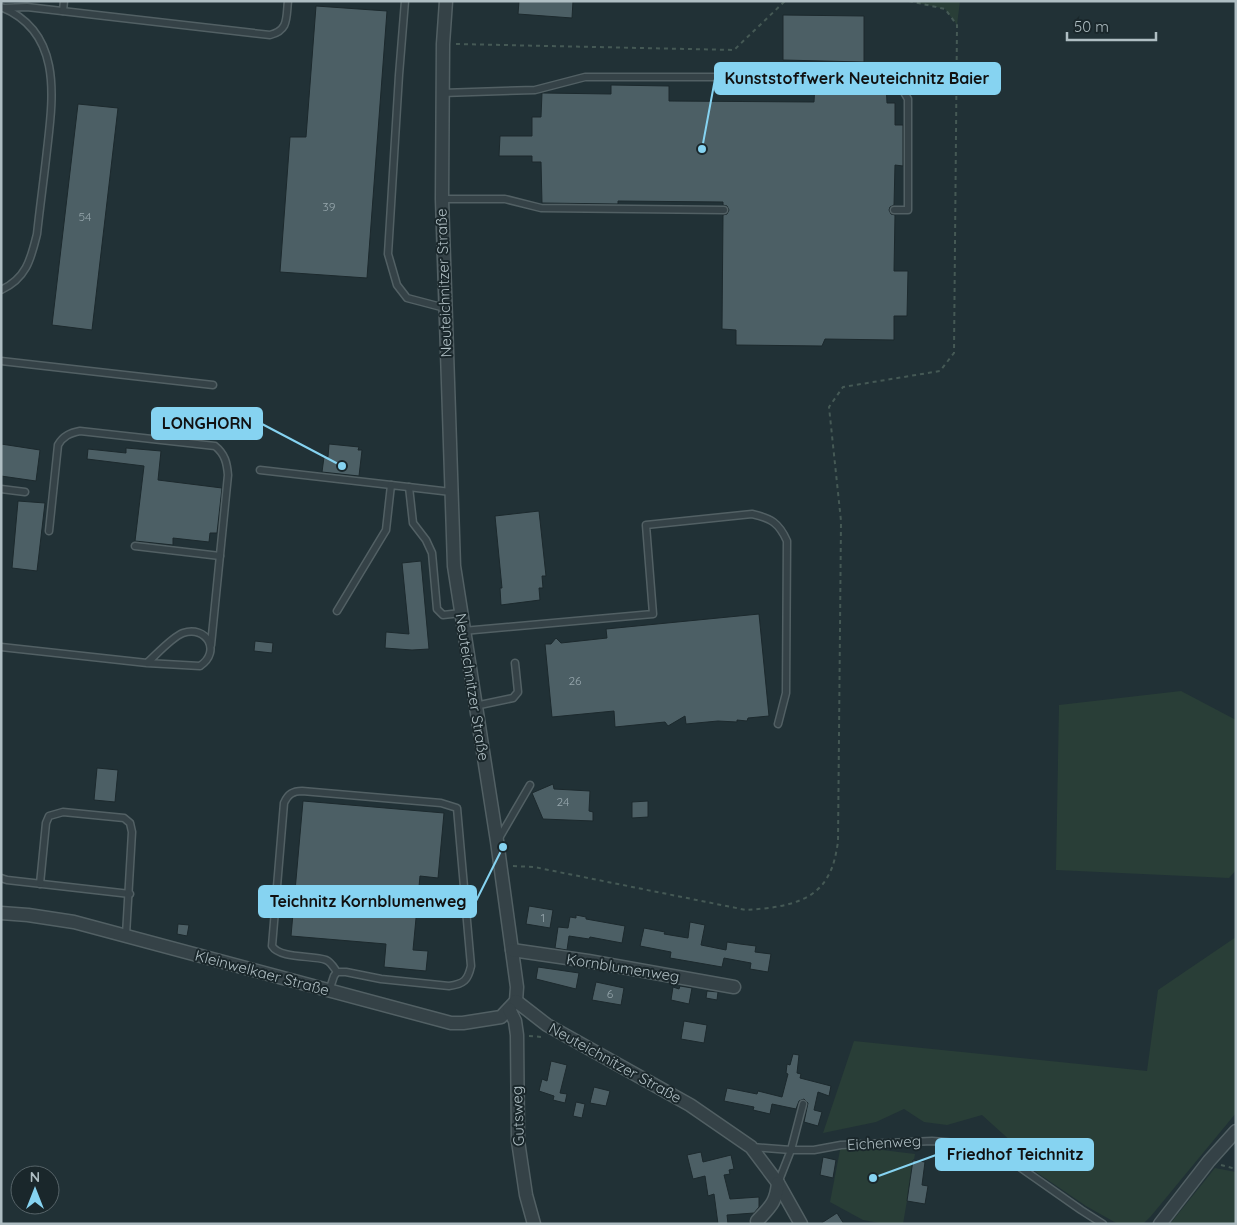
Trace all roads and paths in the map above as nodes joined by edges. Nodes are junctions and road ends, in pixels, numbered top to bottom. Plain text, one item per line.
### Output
1 (64, 1) edge
2 (288, 1) edge
3 (405, 1) edge
4 (446, 1) edge
5 (785, 1) edge
6 (909, 1) edge
7 (3, 8) edge
8 (63, 11) junction
9 (443, 44) junction
10 (442, 93) junction
11 (442, 199) junction
12 (724, 210) dead end
13 (894, 210) dead end
14 (1, 290) edge
15 (445, 308) junction
16 (1, 361) edge
17 (213, 385) dead end
18 (260, 470) dead end
19 (391, 485) junction
20 (409, 487) junction
21 (1, 489) edge
22 (25, 492) dead end
23 (451, 492) junction
24 (49, 531) dead end
25 (135, 546) dead end
26 (220, 556) junction
27 (337, 611) dead end
28 (461, 613) junction
29 (463, 631) junction
30 (211, 645) junction
31 (1, 647) edge
32 (147, 663) junction
33 (515, 663) dead end
34 (475, 706) junction
35 (778, 724) dead end
36 (530, 785) dead end
37 (497, 841) junction
38 (500, 865) junction
39 (1, 878) edge
40 (40, 884) junction
41 (130, 894) junction
42 (1, 914) edge
43 (126, 935) junction
44 (512, 950) junction
45 (338, 972) junction
46 (734, 987) dead end
47 (328, 991) junction
48 (512, 1005) junction
49 (803, 1104) dead end
50 (1236, 1131) edge
51 (751, 1147) junction
52 (791, 1150) junction
53 (778, 1183) junction
54 (791, 1206) junction
55 (757, 1221) dead end
56 (534, 1224) edge
57 (790, 1224) edge
58 (801, 1224) edge
59 (1104, 1224) edge
60 (1160, 1224) edge

1 - 8 lane
2 - 8 lane
3 - 15 lane
4 - 9 street, Neuteichnitzer Straße
5 - 9 path
6 - 38 path
7 - 8 lane
7 - 14 lane
9 - 10 street, Neuteichnitzer Straße
10 - 11 street, Neuteichnitzer Straße
10 - 13 lane
11 - 12 lane
11 - 15 street, Neuteichnitzer Straße
15 - 23 street, Neuteichnitzer Straße
16 - 17 lane
18 - 19 lane
19 - 20 lane
19 - 27 lane
20 - 23 lane
20 - 28 lane
21 - 22 lane
23 - 28 street, Neuteichnitzer Straße
24 - 26 lane
25 - 26 lane
26 - 30 lane
28 - 29 street, Neuteichnitzer Straße
29 - 34 street, Neuteichnitzer Straße
29 - 35 lane
30 - 32 lane
30 - 32 lane
31 - 32 lane
33 - 34 lane
34 - 37 street, Neuteichnitzer Straße
36 - 37 lane
37 - 38 street, Neuteichnitzer Straße
38 - 44 street, Neuteichnitzer Straße
39 - 40 lane
40 - 41 lane
40 - 41 lane
41 - 43 lane
42 - 43 street, Kleinwelkaer Straße
43 - 47 street, Kleinwelkaer Straße
44 - 46 street, Kornblumenweg
44 - 48 street, Neuteichnitzer Straße
45 - 45 lane
45 - 47 lane
47 - 48 street, Kleinwelkaer Straße
48 - 51 street, Neuteichnitzer Straße
48 - 56 street, Gutsweg
49 - 52 lane
50 - 60 street
51 - 52 lane, Eichenweg
51 - 53 street, Neuteichnitzer Straße
52 - 53 lane
52 - 59 lane, Eichenweg
53 - 54 street, Neuteichnitzer Straße
53 - 55 street
54 - 57 street
54 - 58 street, Neuteichnitzer Straße

